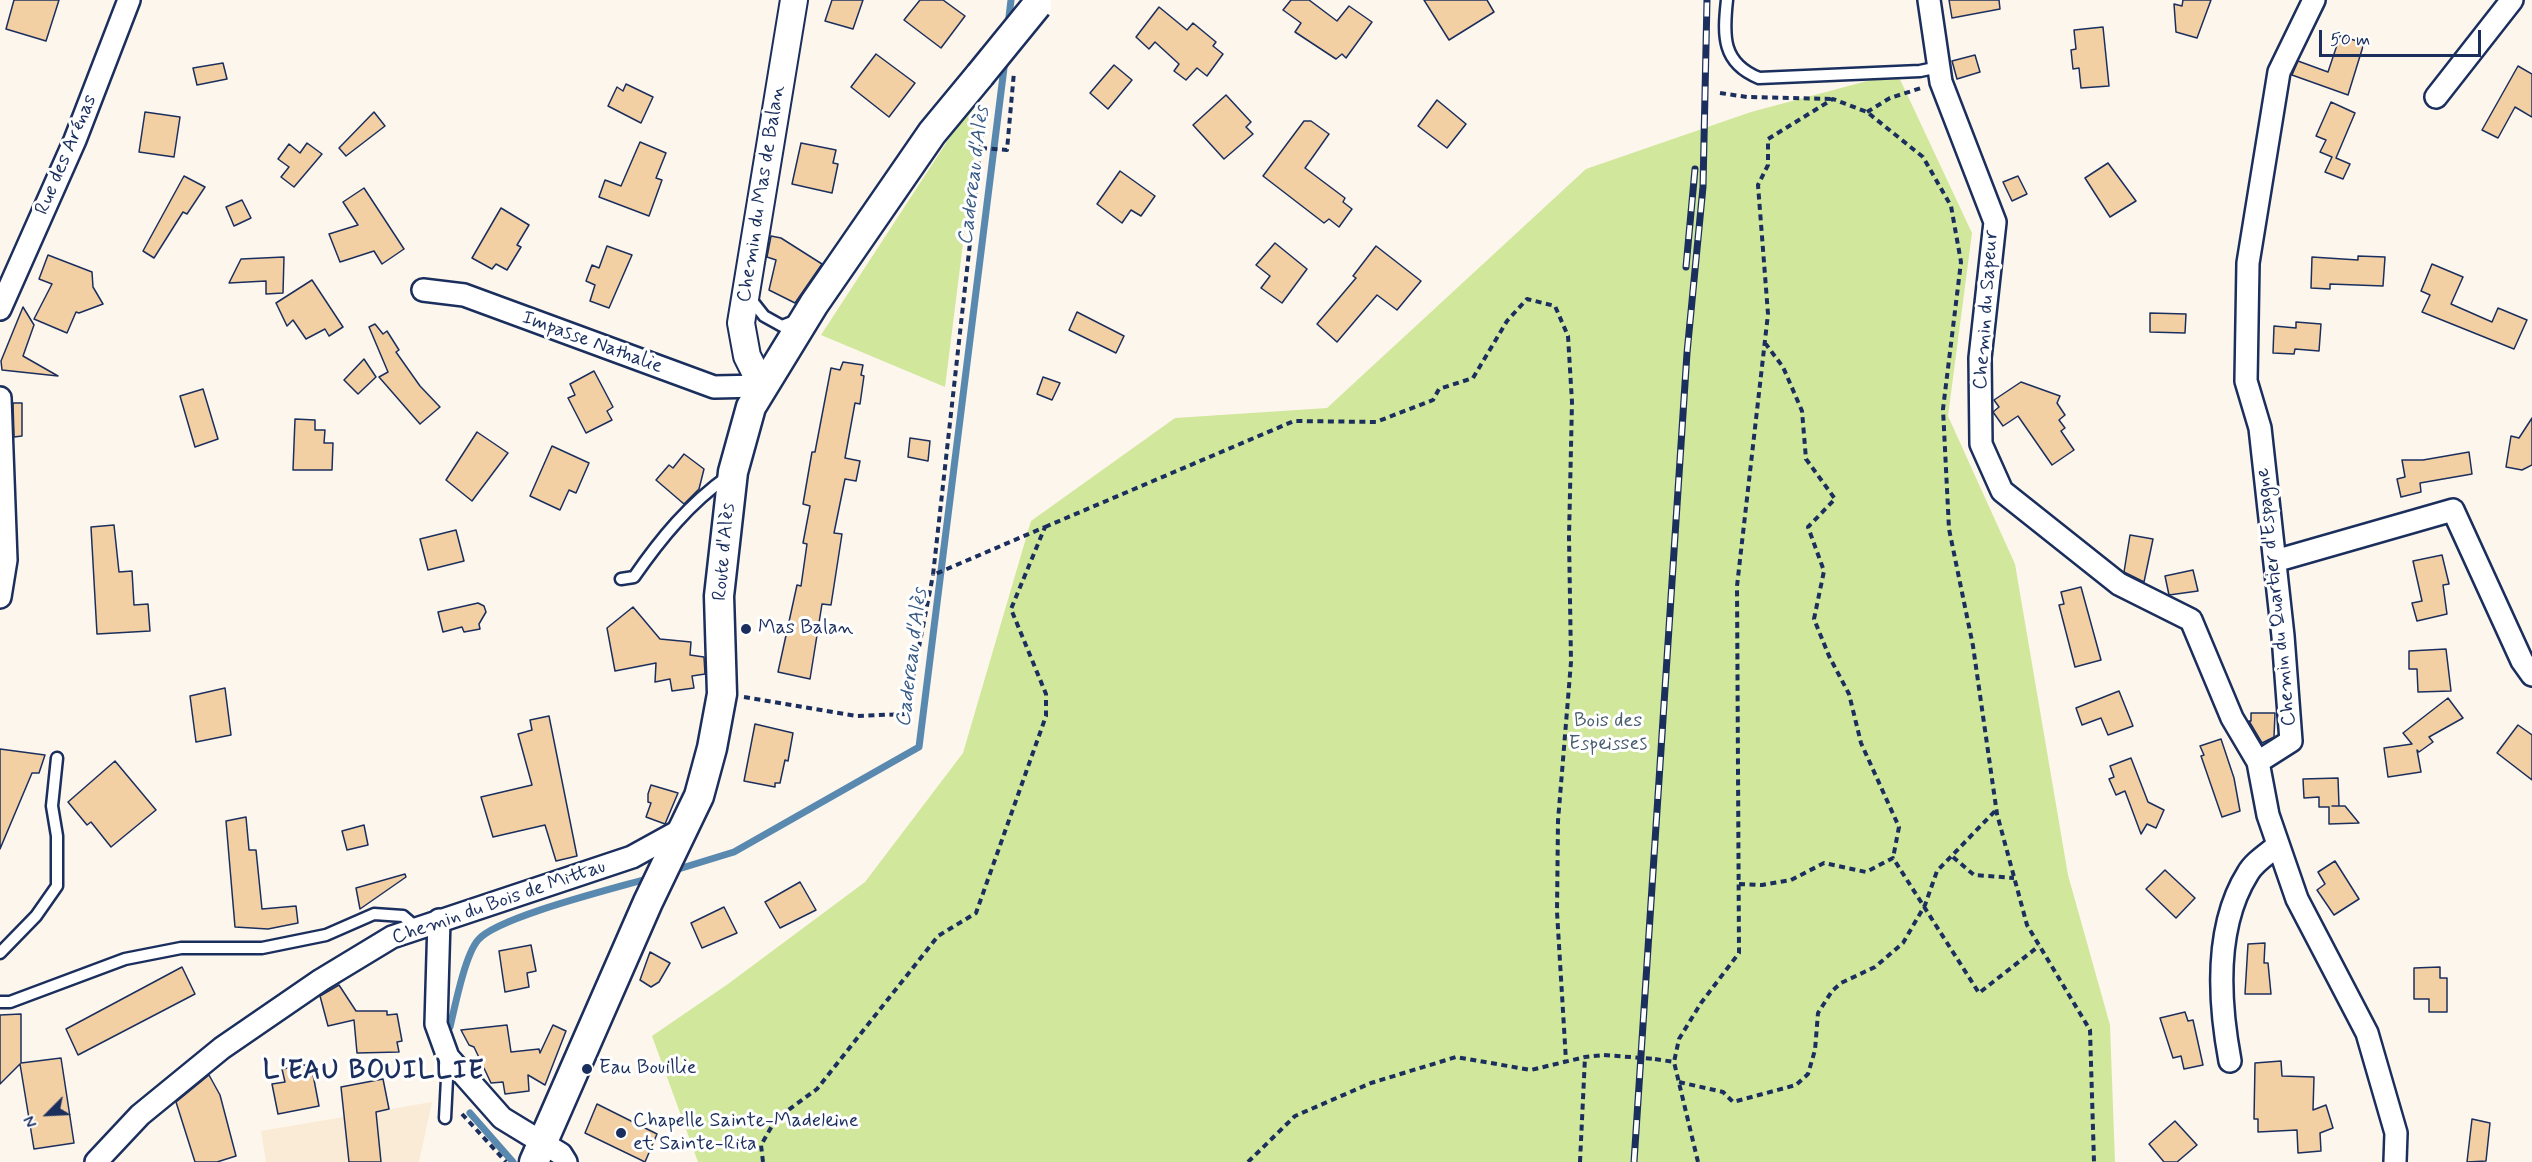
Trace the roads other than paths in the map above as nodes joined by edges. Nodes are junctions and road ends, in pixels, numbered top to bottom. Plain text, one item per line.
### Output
1 (129, 0) edge
2 (794, 0) edge
3 (1727, 0) edge
4 (1929, 0) edge
5 (2314, 0) edge
6 (2512, 0) edge
7 (1039, 2) edge
8 (1940, 75) junction
9 (2436, 97) dead end
10 (423, 290) dead end
11 (746, 293) junction
12 (0, 309) edge
13 (804, 318) junction
14 (762, 386) junction
15 (0, 398) edge
16 (733, 472) junction
17 (2275, 561) junction
18 (621, 579) dead end
19 (0, 597) edge
20 (2532, 675) edge
21 (57, 758) dead end
22 (2258, 762) junction
23 (681, 830) junction
24 (2278, 845) junction
25 (439, 920) junction
26 (417, 928) junction
27 (0, 952) edge
28 (0, 1002) edge
29 (448, 1057) junction
30 (2230, 1061) dead end
31 (445, 1118) dead end
32 (538, 1153) edge
33 (96, 1162) edge
34 (566, 1162) edge
35 (2395, 1162) edge

1 - 12 street, Rue des Arénas
2 - 11 street, Chemin du Mas de Balan
3 - 8 lane
4 - 8 street, Chemin du Sapeur
5 - 17 street, Chemin du Quartier d'Espagne
6 - 9 street
7 - 13 main road, Route d'Alès, bridge
8 - 22 street, Chemin du Sapeur
10 - 14 street, Impasse Nathalie
11 - 13 lane
11 - 14 street, Chemin du Mas de Balan
13 - 14 main road, Route d'Alès
14 - 16 main road, Route d'Alès
15 - 19 street
16 - 18 lane
16 - 23 main road, Route d'Alès
17 - 20 street
17 - 22 street, Chemin du Quartier d'Espagne
21 - 27 lane
22 - 24 street
23 - 25 street, Chemin du Bois de Mittau
23 - 32 main road, Route d'Alès
24 - 30 street
24 - 35 street
25 - 26 street, Chemin du Bois de Mittau
25 - 29 street
26 - 28 lane
26 - 33 street, Chemin du Bois de Mittau
29 - 31 lane
29 - 32 street
32 - 34 street

